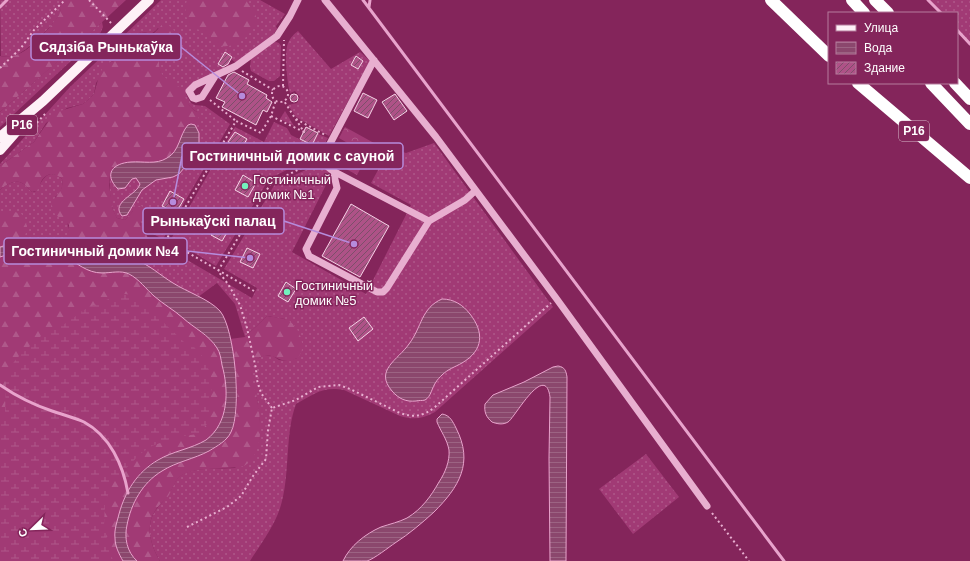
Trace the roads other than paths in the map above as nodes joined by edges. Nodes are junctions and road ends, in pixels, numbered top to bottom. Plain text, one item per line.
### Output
1 (149, 0) edge
2 (298, 0) edge
3 (325, 0) edge
4 (771, 0) edge
5 (852, 0) edge
6 (875, 0) edge
7 (863, 12) edge
8 (887, 12) edge
9 (828, 55) edge
10 (374, 60) junction
11 (214, 78) junction
12 (859, 84) edge
13 (932, 84) edge
14 (955, 84) edge
15 (970, 99) edge
16 (43, 101) junction
17 (970, 124) edge
18 (0, 137) edge
19 (0, 150) edge
20 (333, 171) junction
21 (970, 178) edge
22 (475, 190) junction
23 (429, 221) junction
24 (707, 506) road end

1 - 16 main road, Р16
2 - 11 lane
3 - 10 lane
4 - 9 highway
5 - 7 highway
6 - 8 highway
10 - 20 lane
10 - 22 lane
11 - 11 lane
12 - 21 highway, Р16
13 - 17 highway
14 - 15 highway
16 - 18 main road, Р16
16 - 19 main road, Р16
20 - 23 lane
20 - 23 lane
22 - 23 lane
22 - 24 lane

